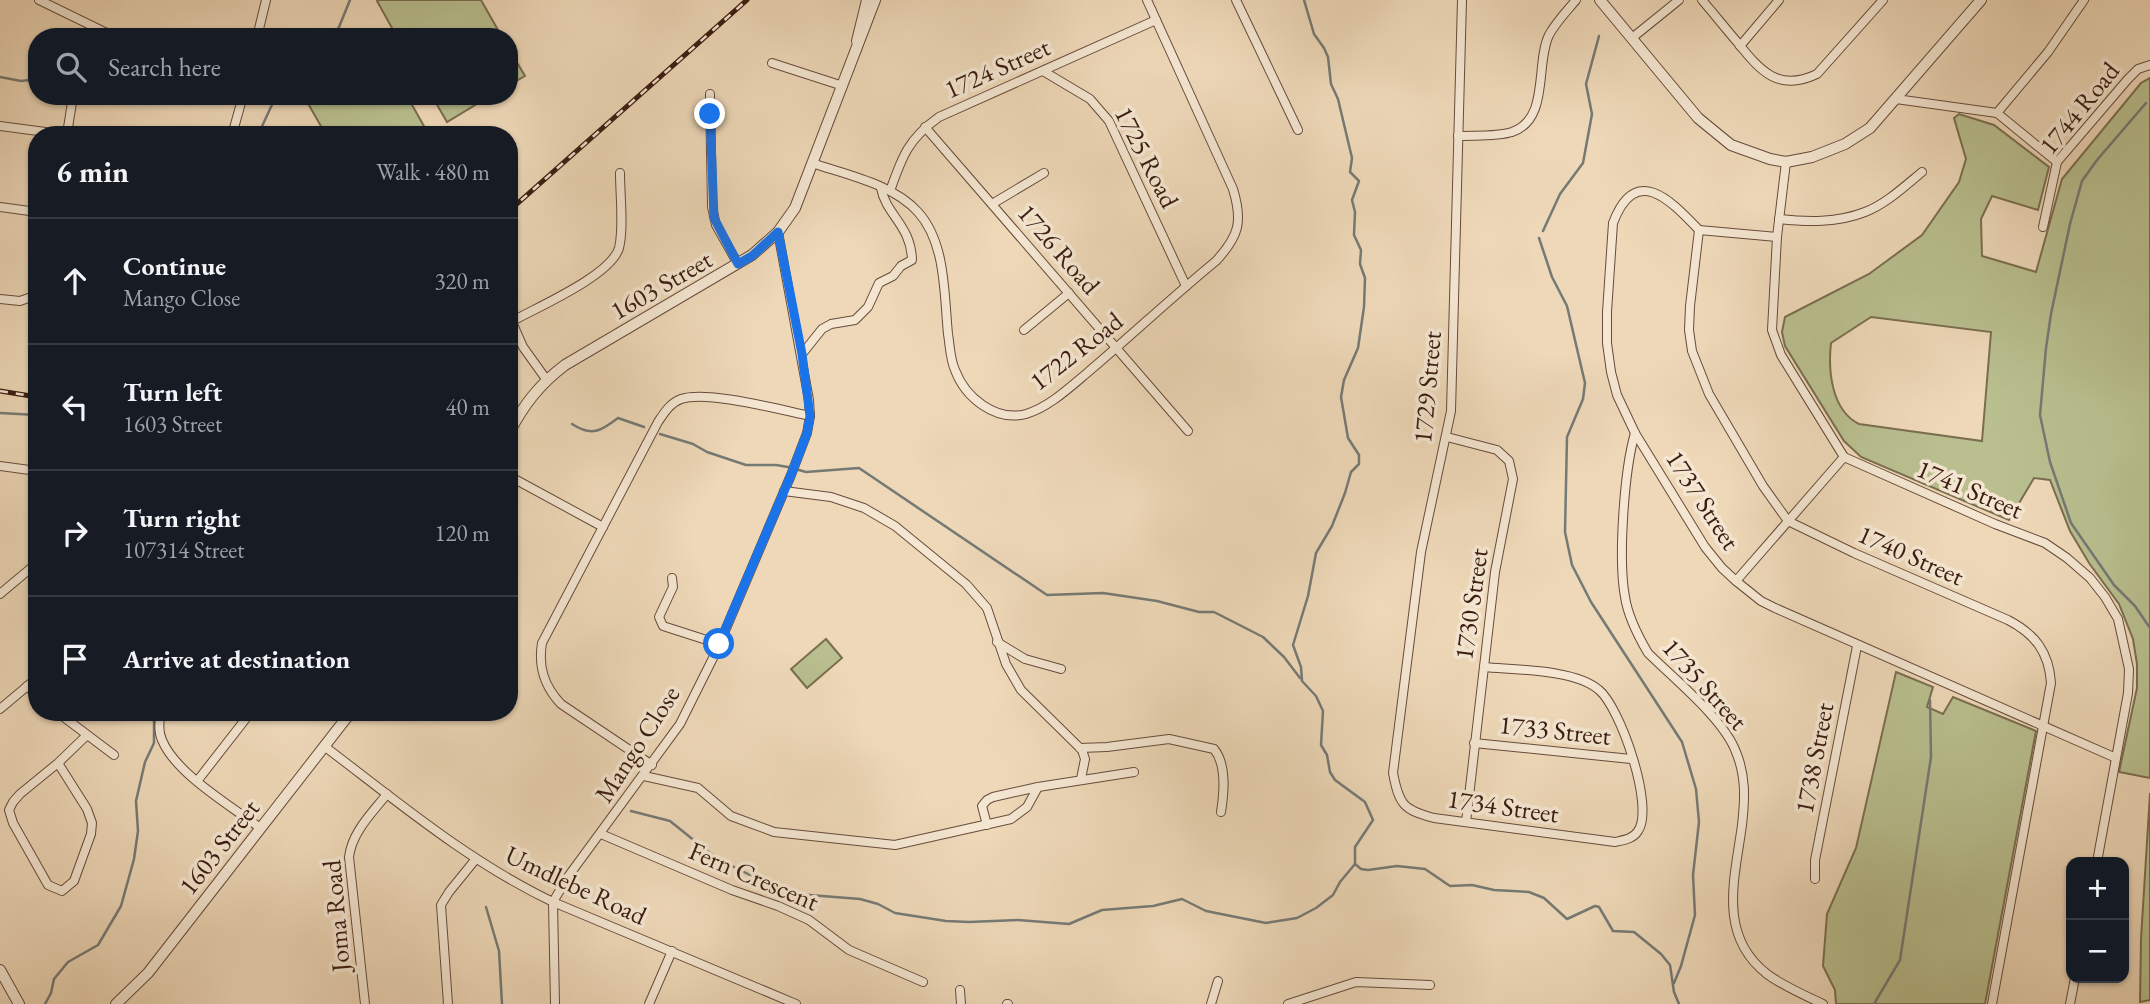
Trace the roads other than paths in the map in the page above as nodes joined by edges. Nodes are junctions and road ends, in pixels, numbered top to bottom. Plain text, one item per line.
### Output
1 (38, 0) edge
2 (266, 0) edge
3 (866, 0) edge
4 (875, 0) edge
5 (1147, 0) edge
6 (1236, 0) edge
7 (1462, 0) edge
8 (1576, 0) edge
9 (1600, 0) edge
10 (1679, 0) edge
11 (1702, 0) edge
12 (1779, 0) edge
13 (1883, 0) edge
14 (1981, 0) edge
15 (2084, 0) edge
16 (1156, 20) junction
17 (91, 26) joint
18 (95, 28) edge
19 (259, 28) edge
20 (1632, 38) junction
21 (1740, 46) junction
22 (856, 48) junction
23 (772, 63) dead end
24 (2150, 65) edge
25 (1043, 71) junction
26 (843, 86) junction
27 (710, 94) dead end
28 (1896, 99) junction
29 (72, 105) edge
30 (241, 105) edge
31 (1997, 113) junction
32 (0, 126) edge
33 (69, 126) edge
34 (235, 126) edge
35 (925, 127) junction
36 (28, 130) edge
37 (1298, 130) dead end
38 (1458, 136) junction
39 (1786, 162) junction
40 (2057, 162) junction
41 (812, 163) junction
42 (1922, 172) dead end
43 (620, 173) dead end
44 (1044, 173) dead end
45 (886, 189) junction
46 (992, 204) junction
47 (0, 207) edge
48 (28, 211) edge
49 (1779, 219) junction
50 (2043, 227) dead end
51 (1699, 230) junction
52 (778, 232) junction
53 (1777, 237) junction
54 (738, 264) junction
55 (1186, 286) junction
56 (1069, 293) junction
57 (28, 298) edge
58 (0, 299) edge
59 (518, 318) edge
60 (1024, 330) dead end
61 (518, 337) edge
62 (1117, 348) junction
63 (802, 354) junction
64 (546, 379) junction
65 (810, 416) junction
66 (518, 417) edge
67 (1188, 430) dead end
68 (1636, 433) junction
69 (1447, 438) junction
70 (1844, 457) junction
71 (0, 466) edge
72 (28, 470) edge
73 (518, 481) edge
74 (784, 491) junction
75 (1788, 520) junction
76 (603, 527) junction
77 (28, 571) edge
78 (672, 578) dead end
79 (1736, 581) junction
80 (0, 594) edge
81 (997, 642) junction
82 (719, 644) junction
83 (1857, 646) junction
84 (1484, 667) junction
85 (1061, 669) dead end
86 (27, 686) edge
87 (0, 709) edge
88 (68, 721) edge
89 (160, 721) edge
90 (244, 721) edge
91 (344, 721) edge
92 (2044, 726) junction
93 (86, 736) junction
94 (1474, 743) junction
95 (324, 746) junction
96 (1080, 748) junction
97 (114, 755) dead end
98 (2116, 758) junction
99 (1632, 759) junction
100 (58, 763) junction
101 (652, 765) junction
102 (1134, 772) dead end
103 (1393, 773) joint
104 (644, 776) junction
105 (1081, 779) junction
106 (198, 780) junction
107 (1038, 787) junction
108 (387, 794) junction
109 (1221, 812) dead end
110 (1466, 822) junction
111 (987, 825) junction
112 (260, 828) junction
113 (601, 834) junction
114 (2098, 857) edge
115 (475, 860) junction
116 (1815, 879) dead end
117 (553, 902) junction
118 (672, 951) junction
119 (0, 970) edge
120 (1218, 981) dead end
121 (923, 982) dead end
122 (2074, 983) edge
123 (1430, 985) dead end
124 (960, 990) dead end
125 (19, 1004) edge
126 (116, 1004) edge
127 (365, 1004) edge
128 (448, 1004) edge
129 (555, 1004) edge
130 (649, 1004) edge
131 (796, 1004) edge
132 (961, 1004) edge
133 (1212, 1004) edge
134 (1288, 1004) edge
135 (1823, 1004) edge
136 (1992, 1004) edge
137 (2070, 1004) edge

1 - 17 street
2 - 19 street
3 - 22 street
4 - 22 street, 1603 Street
5 - 16 street, 1722 Road
6 - 37 street
7 - 38 street, 1729 Street
8 - 38 street
9 - 20 street
10 - 20 street
11 - 21 street
12 - 21 street
13 - 21 street
14 - 28 street
15 - 31 street
16 - 25 street, 1724 Street
16 - 55 street, 1722 Road
17 - 18 street
20 - 39 street
22 - 26 street, 1603 Street
23 - 26 street
24 - 40 street, 1744 Road
25 - 35 street, 1724 Street
25 - 55 street, 1725 Road
26 - 41 street, 1603 Street
27 - 54 street
28 - 31 street
28 - 39 street
29 - 33 street
30 - 34 street
31 - 40 street
32 - 36 street
35 - 45 street, 1724 Street
35 - 46 street, 1726 Road
38 - 69 street, 1729 Street
39 - 49 street
40 - 50 street, 1744 Road
41 - 45 street, 1722 Road
41 - 52 street, 1603 Street
42 - 49 street
43 - 59 street
44 - 46 street
45 - 62 street, 1722 Road
45 - 63 street
46 - 56 street, 1726 Road
47 - 48 street
49 - 53 street
51 - 53 street
51 - 68 street, 1737 Street
51 - 75 street, 1740 Street
52 - 54 street, 1603 Street
52 - 63 street, Mango Close
53 - 70 street
54 - 64 street, 1603 Street
55 - 62 street, 1722 Road
56 - 60 street
56 - 62 street, 1726 Road
57 - 58 street
61 - 64 street
62 - 67 street, 1726 Road
63 - 65 street, Mango Close
64 - 66 street, 1603 Street
65 - 74 street, Mango Close
65 - 76 street
68 - 79 street, 1737 Street
68 - 135 street, 1735 Street
69 - 84 street, 1730 Street
69 - 103 street, 1729 Street
70 - 75 street
70 - 98 street, 1741 Street
71 - 72 street
73 - 76 street
74 - 81 street
74 - 82 street, Mango Close
75 - 79 street
75 - 92 street, 1740 Street
76 - 101 street
77 - 80 street
78 - 82 street
79 - 83 street, 1737 Street
81 - 85 street
81 - 96 street
82 - 101 street, Mango Close
83 - 92 street, 1737 Street
83 - 116 street, 1738 Street
84 - 94 street, 1730 Street
84 - 99 street
86 - 87 street
88 - 93 street
89 - 106 street
90 - 106 street
91 - 95 street, 1603 Street
92 - 98 street, 1737 Street
92 - 136 street, 1740 Street
93 - 97 street
93 - 100 street
94 - 99 street, 1733 Street
94 - 110 street, 1730 Street
95 - 108 street, Umdlebe Road
95 - 112 street, 1603 Street
96 - 105 street
96 - 109 street
98 - 114 street, 1741 Street
99 - 110 street, 1734 Street
100 - 100 street
101 - 104 street, Mango Close
102 - 105 street
103 - 110 street, 1734 Street
104 - 111 street
104 - 113 street, Mango Close
105 - 107 street
106 - 112 street
107 - 111 street
107 - 111 street
108 - 115 street, Umdlebe Road
108 - 127 street, Joma Road
112 - 126 street, 1603 Street
113 - 117 street, Mango Close
113 - 121 street, Fern Crescent
115 - 117 street, Umdlebe Road
115 - 128 street
117 - 118 street, Umdlebe Road
117 - 129 street
118 - 130 street
118 - 131 street, Umdlebe Road
119 - 125 street
120 - 133 street
122 - 137 street
123 - 134 street
124 - 132 street

